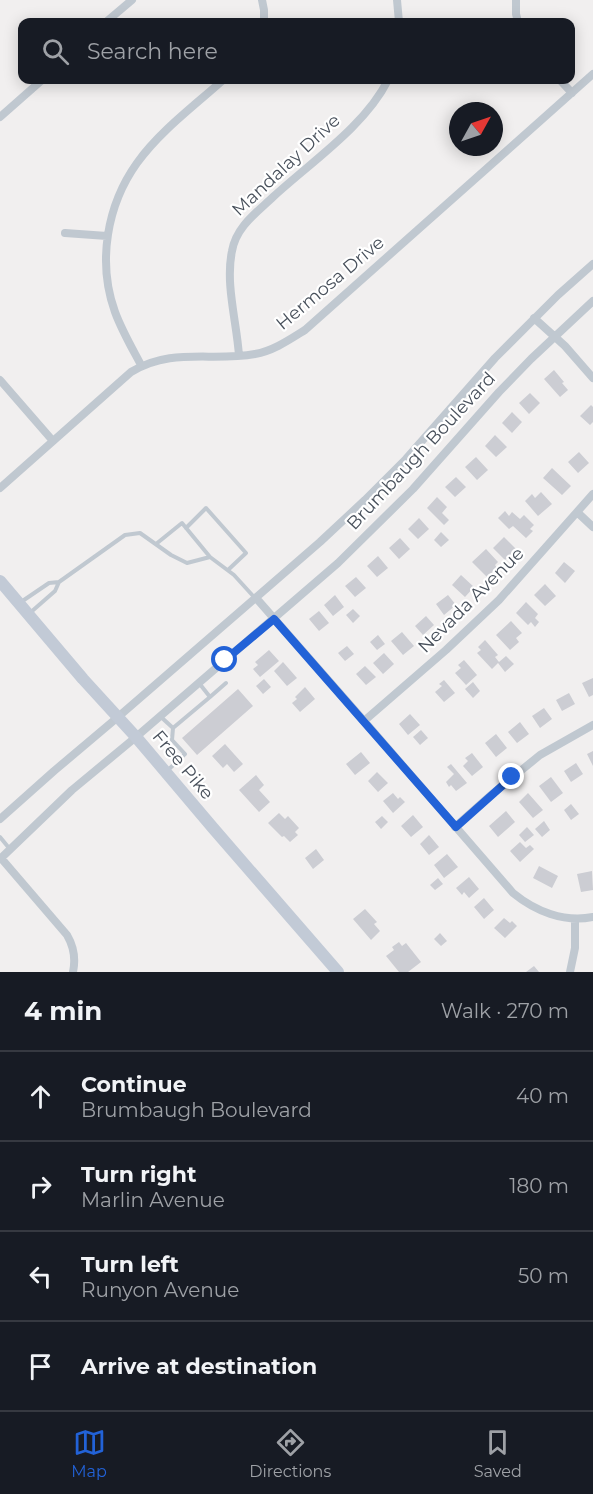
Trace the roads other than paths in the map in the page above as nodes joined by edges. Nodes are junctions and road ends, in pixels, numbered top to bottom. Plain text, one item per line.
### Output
1 (132, 0) edge
2 (262, 0) edge
3 (397, 0) edge
4 (516, 0) edge
5 (111, 18) edge
6 (264, 18) edge
7 (399, 18) edge
8 (517, 18) edge
9 (593, 74) edge
10 (37, 84) edge
11 (219, 84) edge
12 (386, 84) edge
13 (564, 84) edge
14 (572, 93) junction
15 (0, 117) edge
16 (65, 233) dead end
17 (107, 236) junction
18 (593, 264) edge
19 (593, 301) edge
20 (534, 318) junction
21 (554, 335) junction
22 (239, 356) junction
23 (141, 366) junction
24 (593, 378) edge
25 (0, 380) edge
26 (53, 441) junction
27 (0, 488) edge
28 (593, 494) edge
29 (577, 512) junction
30 (593, 526) edge
31 (186, 528) junction
32 (156, 544) junction
33 (210, 556) junction
34 (228, 570) junction
35 (0, 581) edge
36 (59, 582) junction
37 (256, 598) junction
38 (19, 603) junction
39 (28, 615) junction
40 (274, 619) junction
41 (199, 683) junction
42 (226, 683) dead end
43 (210, 697) junction
44 (160, 716) junction
45 (118, 717) junction
46 (364, 721) junction
47 (593, 725) edge
48 (173, 728) junction
49 (136, 737) junction
50 (166, 772) junction
51 (0, 819) edge
52 (456, 827) junction
53 (0, 837) edge
54 (10, 849) junction
55 (0, 858) edge
56 (593, 917) edge
57 (575, 919) junction
58 (73, 972) edge
59 (338, 972) edge
60 (570, 972) edge

1 - 5 street
2 - 6 street
3 - 7 street
4 - 8 street
9 - 14 street, Hermosa Drive
10 - 15 street
11 - 17 street
12 - 22 street, Mandalay Drive
13 - 14 street
14 - 22 street, Hermosa Drive
16 - 17 street
17 - 23 street
18 - 20 street, Brumbaugh Boulevard
19 - 21 street, Brumbaugh Boulevard
20 - 21 street
20 - 37 street, Brumbaugh Boulevard
21 - 24 street
21 - 40 street, Brumbaugh Boulevard
22 - 23 street, Hermosa Drive
23 - 26 street, Hermosa Drive
25 - 26 street
26 - 27 street, Hermosa Drive
28 - 29 street, Nevada Avenue
29 - 30 street
29 - 46 street, Nevada Avenue
31 - 32 lane
31 - 33 lane
31 - 34 lane
32 - 33 lane
32 - 36 lane
33 - 34 lane
34 - 37 lane
35 - 38 main road, Free Pike
36 - 38 lane
36 - 39 lane
37 - 40 street
37 - 45 street, Brumbaugh Boulevard
38 - 39 main road, Free Pike
39 - 45 main road, Free Pike
40 - 41 street, Brumbaugh Boulevard
40 - 46 street
41 - 43 lane
41 - 44 street, Brumbaugh Boulevard
42 - 43 lane
43 - 48 lane
44 - 48 lane
44 - 49 street, Brumbaugh Boulevard
45 - 49 main road, Free Pike
45 - 51 street, Brumbaugh Boulevard
46 - 52 street
47 - 52 street
48 - 50 lane
49 - 50 main road, Free Pike
49 - 54 street, Brumbaugh Boulevard
50 - 59 main road, Free Pike
52 - 57 street
53 - 54 lane
54 - 55 street, Brumbaugh Boulevard
55 - 58 street
56 - 57 street
57 - 60 street

